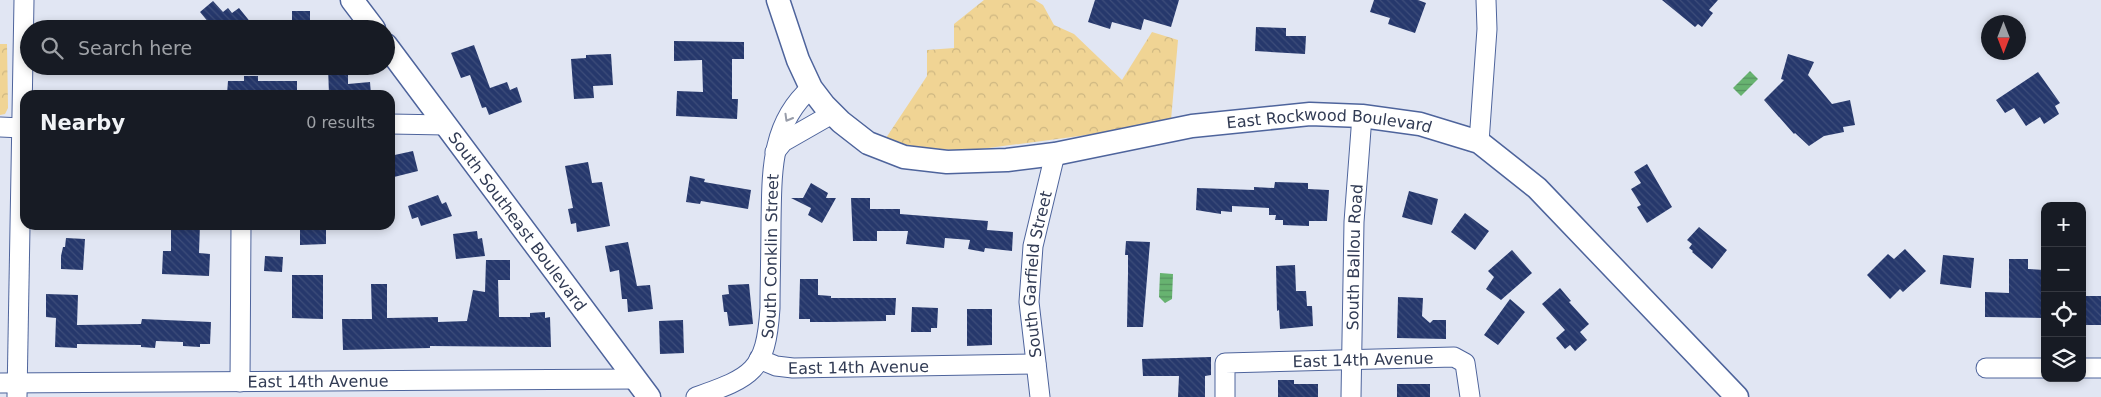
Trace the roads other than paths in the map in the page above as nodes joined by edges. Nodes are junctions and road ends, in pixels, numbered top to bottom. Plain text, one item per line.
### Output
1 (24, 0) edge
2 (352, 0) edge
3 (778, 0) edge
4 (1486, 0) edge
5 (24, 20) edge
6 (367, 20) edge
7 (395, 58) edge
8 (23, 75) edge
9 (811, 88) junction
10 (23, 90) edge
11 (832, 114) junction
12 (1362, 116) junction
13 (395, 124) edge
14 (446, 125) junction
15 (0, 127) edge
16 (20, 128) edge
17 (1479, 142) junction
18 (774, 153) junction
19 (1054, 154) junction
20 (20, 175) edge
21 (241, 230) edge
22 (1351, 358) junction
23 (759, 359) junction
24 (1036, 364) junction
25 (1986, 368) dead end
26 (2041, 368) edge
27 (2086, 368) edge
28 (2101, 368) edge
29 (635, 379) junction
30 (240, 382) junction
31 (11, 388) edge
32 (649, 397) edge
33 (696, 397) edge
34 (1040, 397) edge
35 (1225, 397) edge
36 (1351, 397) edge
37 (1470, 397) edge
38 (1738, 397) edge

1 - 5 street
2 - 6 street
3 - 9 street, East Rockwood Boulevard
4 - 17 street
7 - 14 street, South Southeast Boulevard
8 - 10 street
9 - 11 street, East Rockwood Boulevard
9 -> 18 street, South Conklin Street
11 - 18 street, South Conklin Street
11 - 19 street, East Rockwood Boulevard
12 - 17 street, East Rockwood Boulevard
12 - 19 street, East Rockwood Boulevard
12 - 22 street, South Ballou Road
13 - 14 street
14 - 29 street, South Southeast Boulevard
15 - 16 street
17 - 38 street, East Rockwood Boulevard
18 - 23 street, South Conklin Street
19 - 24 street, South Garfield Street
20 - 31 street
21 - 30 street
22 - 35 street, East 14th Avenue
22 - 36 street, South Ballou Road
22 - 37 street, East 14th Avenue
23 - 24 street, East 14th Avenue
23 - 33 street
24 - 34 street, South Garfield Street
25 - 26 street
27 - 28 street
29 - 30 street, East 14th Avenue
29 - 32 street, South Southeast Boulevard
30 - 31 street, East 14th Avenue

